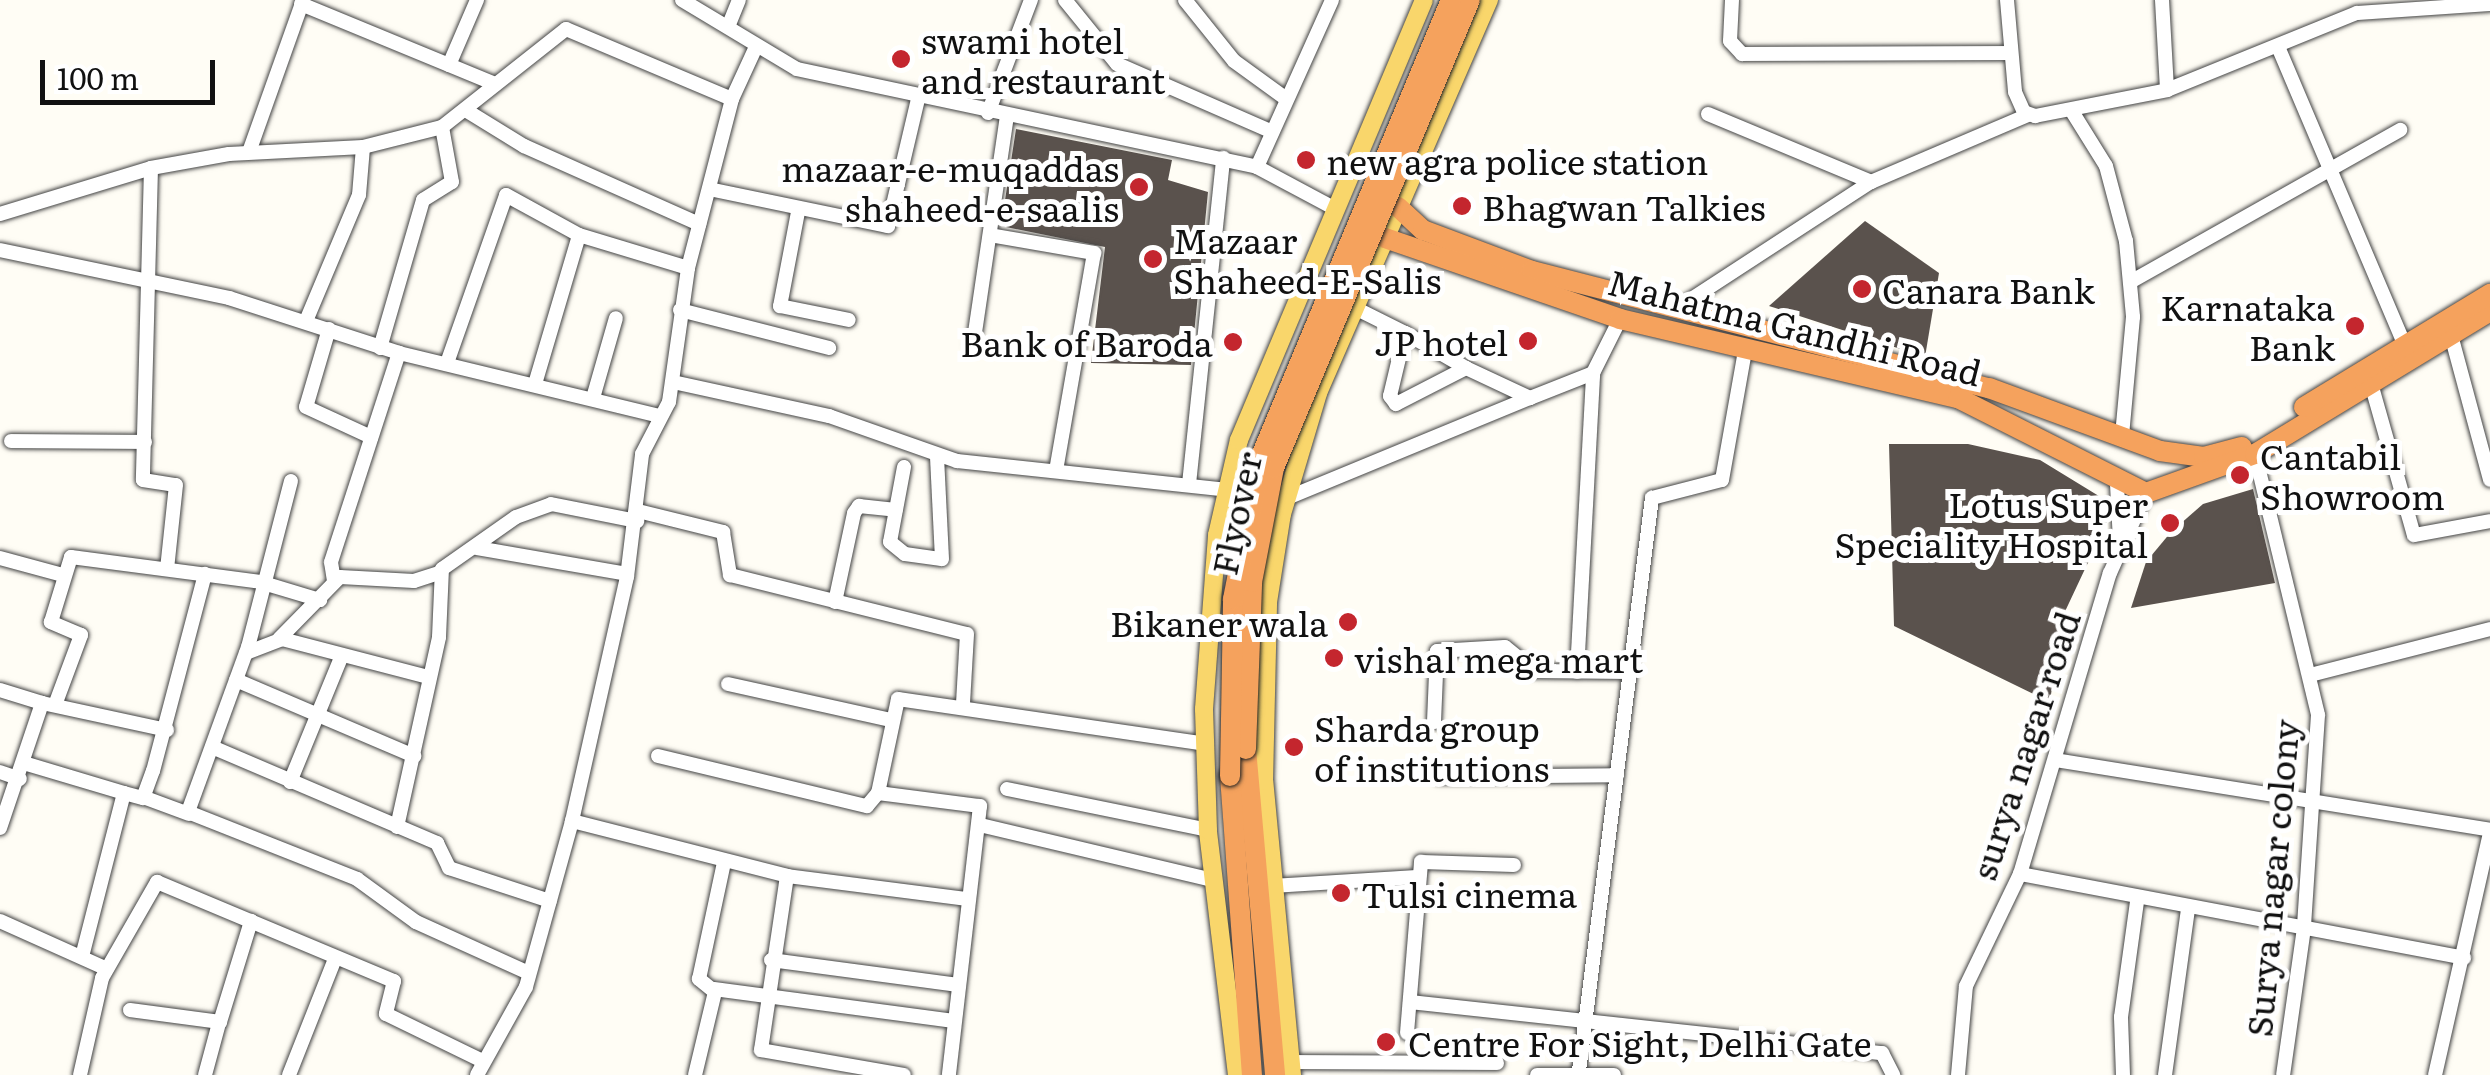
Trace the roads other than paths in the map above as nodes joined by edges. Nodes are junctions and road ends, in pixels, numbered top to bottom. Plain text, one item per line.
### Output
1 (477, 0) edge
2 (682, 0) edge
3 (739, 0) edge
4 (1031, 0) edge
5 (1065, 0) edge
6 (1184, 0) edge
7 (1332, 0) edge
8 (1424, 0) edge
9 (1451, 0) edge
10 (1470, 0) edge
11 (1489, 0) edge
12 (1732, 0) edge
13 (2007, 0) edge
14 (2162, 0) edge
15 (302, 2) edge
16 (2490, 4) edge
17 (728, 26) junction
18 (756, 49) junction
19 (2279, 50) junction
20 (2008, 53) junction
21 (449, 65) junction
22 (493, 83) junction
23 (2167, 90) junction
24 (1285, 98) junction
25 (732, 99) junction
26 (918, 99) junction
27 (467, 111) junction
28 (988, 113) junction
29 (2073, 113) junction
30 (1708, 114) dead end
31 (2028, 115) junction
32 (1007, 116) junction
33 (442, 127) junction
34 (2400, 130) dead end
35 (1270, 131) junction
36 (363, 146) junction
37 (1361, 146) junction
38 (249, 152) junction
39 (1223, 158) junction
40 (1257, 166) junction
41 (151, 168) junction
42 (2328, 168) junction
43 (1414, 169) junction
44 (1871, 182) junction
45 (708, 188) junction
46 (1332, 206) junction
47 (1398, 208) junction
48 (798, 212) junction
49 (0, 214) edge
50 (699, 224) junction
51 (579, 235) junction
52 (990, 235) junction
53 (1385, 238) junction
54 (0, 250) edge
55 (1312, 260) junction
56 (688, 268) junction
57 (2132, 282) junction
58 (153, 283) junction
59 (1364, 286) junction
60 (2490, 294) edge
61 (1355, 308) junction
62 (680, 310) junction
63 (2490, 311) edge
64 (1672, 312) junction
65 (616, 318) dead end
66 (1620, 319) junction
67 (850, 320) dead end
68 (306, 321) junction
69 (329, 330) junction
70 (1405, 333) junction
71 (2451, 335) junction
72 (2403, 341) junction
73 (972, 346) dead end
74 (380, 348) junction
75 (829, 348) dead end
76 (1745, 351) junction
77 (399, 353) junction
78 (447, 363) junction
79 (1466, 368) junction
80 (1593, 373) junction
81 (2370, 380) junction
82 (673, 382) junction
83 (535, 384) junction
84 (594, 398) junction
85 (1530, 398) junction
86 (659, 416) junction
87 (2090, 423) junction
88 (2122, 435) junction
89 (371, 437) junction
90 (11, 441) dead end
91 (145, 442) junction
92 (2160, 451) junction
93 (2255, 454) junction
94 (937, 455) junction
95 (2075, 456) junction
96 (904, 468) dead end
97 (1056, 470) junction
98 (2490, 480) edge
99 (290, 481) dead end
100 (1189, 484) junction
101 (2117, 484) junction
102 (1227, 490) junction
103 (2153, 492) junction
104 (1286, 498) junction
105 (896, 510) junction
106 (637, 516) junction
107 (2490, 521) edge
108 (2120, 543) junction
109 (477, 548) junction
110 (0, 558) edge
111 (166, 569) junction
112 (441, 572) junction
113 (205, 574) junction
114 (628, 574) junction
115 (62, 576) junction
116 (334, 581) junction
117 (260, 582) junction
118 (320, 600) junction
119 (835, 602) junction
120 (2490, 630) edge
121 (279, 639) junction
122 (246, 653) junction
123 (342, 656) junction
124 (1578, 672) junction
125 (1629, 672) junction
126 (2314, 674) junction
127 (428, 676) junction
128 (236, 680) junction
129 (728, 684) dead end
130 (0, 690) edge
131 (48, 704) junction
132 (963, 704) junction
133 (318, 712) junction
134 (890, 720) junction
135 (1434, 722) dead end
136 (167, 730) junction
137 (1205, 744) junction
138 (212, 747) junction
139 (414, 756) junction
140 (658, 756) dead end
141 (2055, 760) junction
142 (27, 764) junction
143 (0, 772) edge
144 (1617, 775) junction
145 (1439, 777) dead end
146 (20, 779) junction
147 (290, 782) junction
148 (1008, 789) dead end
149 (124, 793) junction
150 (878, 793) junction
151 (143, 797) junction
152 (2315, 807) junction
153 (189, 814) junction
154 (572, 820) junction
155 (980, 825) junction
156 (396, 827) junction
157 (0, 828) edge
158 (1208, 830) junction
159 (2490, 831) edge
160 (724, 862) junction
161 (1514, 865) dead end
162 (2020, 874) junction
163 (787, 876) junction
164 (1418, 877) junction
165 (1212, 880) junction
166 (1271, 886) junction
167 (967, 898) junction
168 (550, 901) junction
169 (2137, 902) junction
170 (2188, 910) junction
171 (0, 921) edge
172 (252, 921) junction
173 (2304, 928) junction
174 (82, 956) junction
175 (2464, 958) junction
176 (335, 959) junction
177 (771, 960) junction
178 (107, 969) junction
179 (529, 973) junction
180 (958, 985) junction
181 (714, 989) junction
182 (764, 996) junction
183 (1410, 1002) junction
184 (130, 1010) dead end
185 (1586, 1018) junction
186 (954, 1021) junction
187 (218, 1023) junction
188 (1407, 1033) dead end
189 (1497, 1062) dead end
190 (480, 1068) edge
191 (1580, 1070) junction
192 (1286, 1071) edge
193 (80, 1075) edge
194 (204, 1075) edge
195 (289, 1075) edge
196 (695, 1075) edge
197 (904, 1075) edge
198 (950, 1075) edge
199 (1237, 1075) edge
200 (1252, 1075) edge
201 (1537, 1075) edge
202 (1614, 1075) edge
203 (1893, 1075) edge
204 (1958, 1075) edge
205 (2124, 1075) edge
206 (2165, 1075) edge
207 (2284, 1075) edge
208 (2435, 1075) edge

1 - 21 street
2 - 17 street
3 - 17 street
4 - 28 street
5 - 35 street
6 - 24 street
7 - 24 street
8 - 37 main road
9 - 200 highway, Flyover, bridge
10 - 192 highway, Flyover, bridge
11 - 43 main road
12 - 20 street
13 - 20 street
14 - 23 street
15 - 21 street
15 - 38 street
16 - 19 street
17 - 18 street
18 - 25 street
18 - 26 street
19 - 23 street
19 - 42 street
20 - 31 street
21 - 22 street
22 - 25 street
22 - 27 street
23 - 29 street
24 - 35 street
25 - 45 street
26 - 28 street
26 - 48 street
27 - 33 street
27 - 50 street
28 - 32 street
29 - 31 street
29 - 57 street
30 - 44 street
31 - 44 street
32 - 39 street
32 - 52 street
33 - 36 street
33 - 74 street
34 - 42 street
35 - 40 street
36 - 38 street
36 - 68 street
37 - 43 main road
37 - 46 main road
38 - 41 street
39 - 40 street
39 - 100 street
40 - 46 street
41 - 49 street
41 - 58 street
42 - 57 street
42 - 72 street
43 - 47 main road
44 - 64 street
45 - 48 street
45 - 50 street
46 - 55 main road
47 - 53 main road
47 - 64 highway, Mahatma Gandhi Road
48 - 67 street
50 - 56 street
51 - 56 street
51 - 78 street
51 - 83 street
52 - 73 street
52 - 97 street
53 - 59 main road
53 - 66 highway, Mahatma Gandhi Road
54 - 58 street
55 - 59 main road
55 - 102 main road
56 - 62 street
57 - 88 street
58 - 68 street
58 - 91 street
59 - 61 main road
60 - 72 highway, Mahatma Gandhi Road
61 - 70 street
61 - 104 main road
62 - 75 street
62 - 82 street
63 - 71 highway
64 - 87 highway, Mahatma Gandhi Road
65 - 84 street
66 - 76 highway, Mahatma Gandhi Road
66 - 80 street
68 - 69 street
69 - 74 street
69 - 89 street
70 - 79 street
70 - 79 street
71 - 81 highway
71 - 98 street
72 - 92 highway, Mahatma Gandhi Road
74 - 77 street
76 - 95 highway, Mahatma Gandhi Road
76 - 125 street
77 - 78 street
77 - 89 street
78 - 83 street
79 - 85 street
80 - 85 street
80 - 124 street
81 - 93 highway
81 - 107 street
82 - 86 street
82 - 94 street
83 - 84 street
84 - 86 street
85 - 104 street
86 - 106 street
87 - 88 highway, Mahatma Gandhi Road
87 - 95 highway
88 - 92 highway, Mahatma Gandhi Road
89 - 116 street
90 - 91 street
91 - 111 street
92 - 103 highway
93 - 103 highway
93 - 126 street, Surya nagar colony
94 - 97 street
94 - 105 street
95 - 101 highway, Mahatma Gandhi Road
96 - 105 street
97 - 100 street
99 - 117 street
100 - 102 street
101 - 103 highway, Mahatma Gandhi Road
101 - 108 street
102 - 137 main road
103 - 108 street, surya nagar road
104 - 166 main road
105 - 119 street
106 - 109 street
106 - 114 street
106 - 119 street
108 - 141 street, surya nagar road
109 - 112 street
109 - 114 street
110 - 115 street
111 - 113 street
111 - 115 street
112 - 116 street
112 - 127 street
113 - 117 street
113 - 136 street
114 - 154 street
115 - 131 street
116 - 118 street
117 - 118 street
117 - 122 street
118 - 121 street
119 - 132 street
120 - 126 street
121 - 122 street
121 - 123 street
122 - 128 street
123 - 127 street
123 - 133 street
124 - 125 street
124 - 135 street
125 - 144 street
126 - 152 street, Surya nagar colony
127 - 139 street
128 - 133 street
128 - 138 street
129 - 134 street
130 - 131 street
131 - 136 street
131 - 142 street
132 - 134 street
132 - 137 street
133 - 139 street
133 - 147 street
134 - 150 street
136 - 151 street
137 - 158 main road
138 - 147 street
138 - 153 street
139 - 156 street
140 - 150 street
141 - 152 street
141 - 162 street, surya nagar road
142 - 146 street
142 - 149 street
143 - 146 street
144 - 145 street
144 - 185 street
146 - 157 street
147 - 156 street
148 - 158 street
149 - 151 street
149 - 174 street
150 - 155 street
151 - 153 street
152 - 159 street
152 - 173 street, Surya nagar colony
153 - 179 street
154 - 160 street
154 - 168 street
155 - 165 street
155 - 167 street
156 - 168 street
158 - 165 main road
159 - 175 street
160 - 163 street
160 - 181 street
161 - 164 street
162 - 169 street
162 - 204 street, surya nagar road
163 - 167 street
163 - 177 street
164 - 166 street
164 - 183 street
165 - 199 main road
166 - 192 main road
167 - 180 street
168 - 179 street
169 - 170 street
169 - 205 street
170 - 173 street
170 - 206 street
171 - 174 street
172 - 176 street
172 - 178 street
172 - 187 street
173 - 175 street
173 - 207 street, Surya nagar colony
174 - 178 street
175 - 208 street
176 - 190 street
176 - 195 street
177 - 180 street
177 - 182 street
178 - 193 street
179 - 190 street
180 - 186 street
181 - 182 street
181 - 196 street
182 - 186 street
182 - 197 street
183 - 185 street
183 - 188 street
184 - 187 street
185 - 191 street
185 - 203 street
186 - 198 street
187 - 194 street
189 - 192 street
191 - 201 street
191 - 202 street

